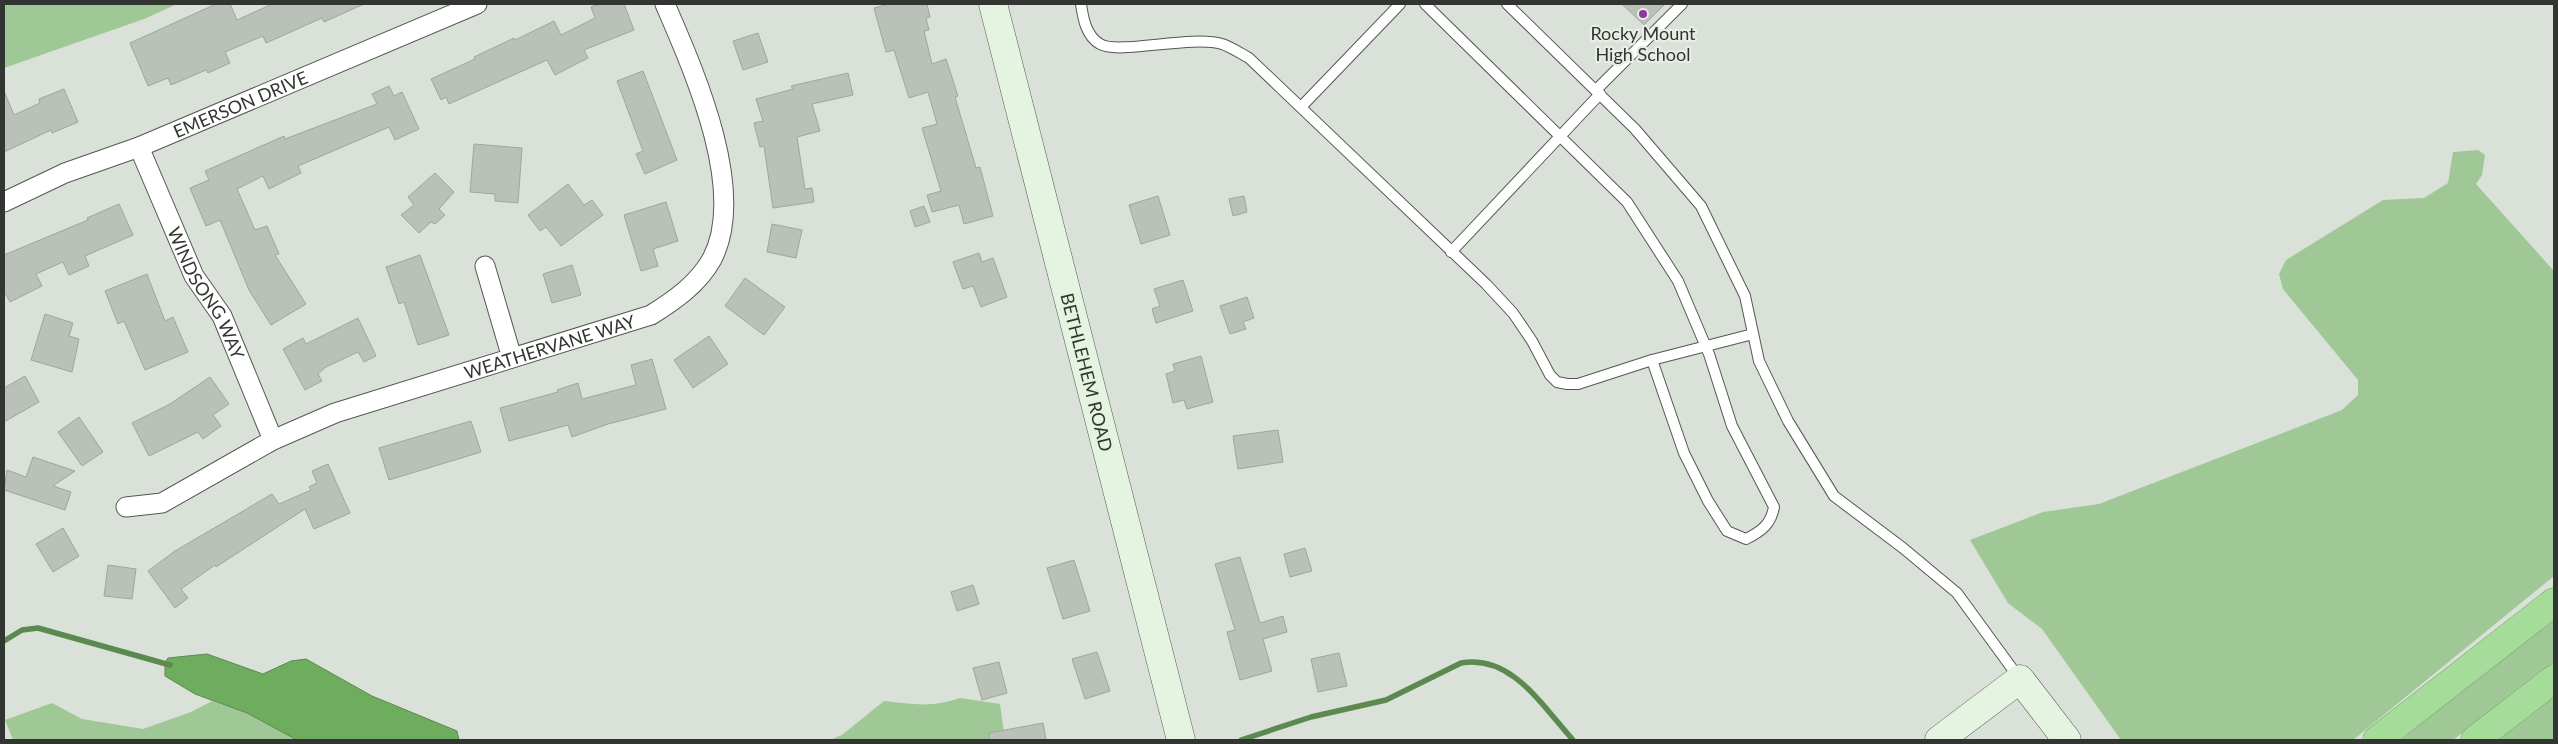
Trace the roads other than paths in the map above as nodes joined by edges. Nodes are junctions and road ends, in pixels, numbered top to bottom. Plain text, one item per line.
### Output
1 (477, 4) edge
2 (665, 4) edge
3 (993, 4) edge
4 (1081, 4) edge
5 (1400, 4) edge
6 (1424, 4) edge
7 (1507, 4) edge
8 (1682, 4) edge
9 (1598, 92) junction
10 (1301, 107) junction
11 (1561, 135) junction
12 (139, 147) junction
13 (4, 202) edge
14 (1451, 252) junction
15 (485, 266) dead end
16 (1753, 334) junction
17 (1705, 346) junction
18 (512, 358) junction
19 (1652, 360) junction
20 (273, 440) junction
21 (126, 507) dead end
22 (2554, 602) edge
23 (2020, 679) junction
24 (2554, 679) edge
25 (1181, 740) edge
26 (1938, 740) edge
27 (2067, 740) edge
28 (2377, 740) edge
29 (2475, 740) edge

1 - 12 street, EMERSON DRIVE
2 - 18 street, WEATHERVANE WAY
3 - 25 main road, BETHLEHEM ROAD
4 - 10 lane
5 - 10 lane
6 - 11 lane
7 - 9 lane
8 - 9 lane
9 - 11 lane
9 - 16 lane
10 - 14 lane
11 - 14 lane
11 - 17 lane
12 - 13 street, EMERSON DRIVE
12 - 20 street, WINDSONG WAY
14 - 19 lane
15 - 18 street
16 - 17 lane
16 - 23 lane
17 - 19 lane
17 - 19 lane
18 - 20 street, WEATHERVANE WAY
20 - 21 street, WEATHERVANE WAY
22 - 28 highway
23 - 26 main road
23 - 27 main road
24 - 29 highway

